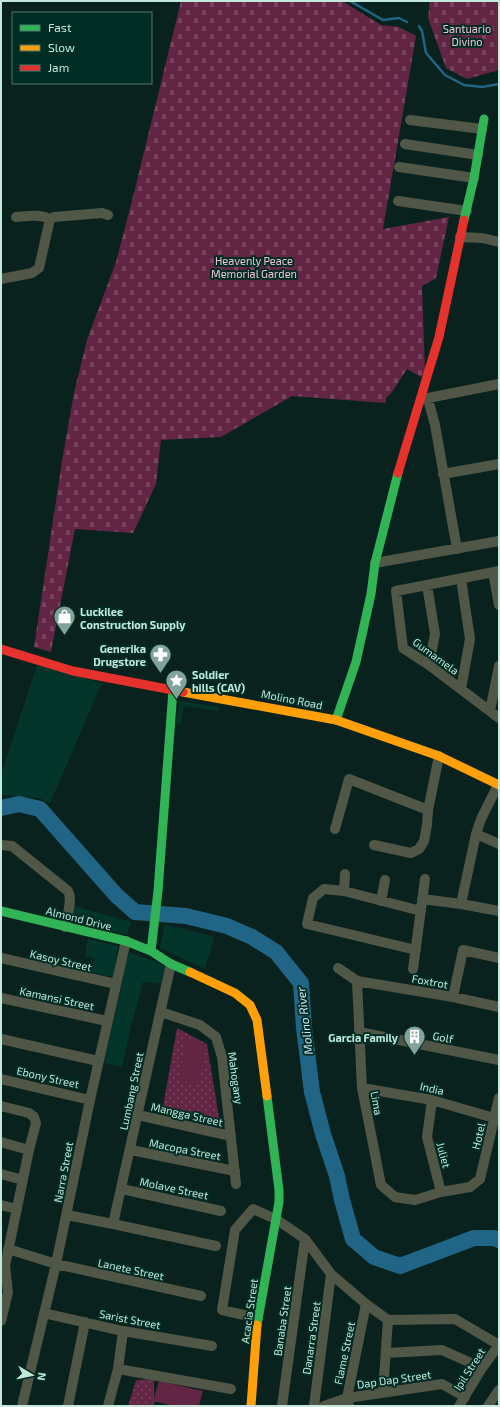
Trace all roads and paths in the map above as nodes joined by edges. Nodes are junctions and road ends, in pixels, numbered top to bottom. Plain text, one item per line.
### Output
1 (410, 120) dead end
2 (483, 124) joint
3 (405, 144) dead end
4 (478, 155) junction
5 (399, 167) dead end
6 (474, 178) junction
7 (398, 201) dead end
8 (467, 211) junction
9 (108, 215) dead end
10 (16, 217) dead end
11 (50, 219) junction
12 (460, 238) junction
13 (499, 242) edge
14 (1, 279) edge
15 (499, 384) edge
16 (424, 399) junction
17 (499, 464) edge
18 (443, 474) junction
19 (499, 541) edge
20 (457, 548) junction
21 (375, 563) junction
22 (496, 572) edge
23 (461, 579) junction
24 (427, 585) junction
25 (499, 605) edge
26 (1, 649) edge
27 (429, 665) junction
28 (499, 666) edge
29 (498, 682) edge
30 (461, 689) junction
31 (173, 690) junction
32 (490, 711) junction
33 (499, 718) edge
34 (336, 720) junction
35 (439, 756) junction
36 (499, 785) edge
37 (428, 810) junction
38 (335, 829) dead end
39 (476, 834) junction
40 (499, 844) edge
41 (1, 845) edge
42 (374, 846) dead end
43 (345, 874) dead end
44 (425, 879) dead end
45 (385, 880) dead end
46 (344, 892) junction
47 (422, 899) junction
48 (381, 901) junction
49 (461, 904) junction
50 (1, 911) edge
51 (421, 911) junction
52 (499, 912) edge
53 (65, 926) junction
54 (126, 941) junction
55 (416, 950) junction
56 (151, 951) junction
57 (1, 958) edge
58 (499, 958) edge
59 (171, 964) junction
60 (338, 968) dead end
61 (413, 969) dead end
62 (357, 981) junction
63 (116, 984) junction
64 (453, 997) junction
65 (1, 998) edge
66 (499, 1007) edge
67 (161, 1012) junction
68 (107, 1021) junction
69 (359, 1032) junction
70 (1, 1039) edge
71 (499, 1060) edge
72 (98, 1061) junction
73 (1, 1079) edge
74 (362, 1088) junction
75 (499, 1098) edge
76 (90, 1100) junction
77 (432, 1100) junction
78 (1, 1106) edge
79 (138, 1114) junction
80 (494, 1118) junction
81 (231, 1136) junction
82 (1, 1142) edge
83 (29, 1150) junction
84 (131, 1150) junction
85 (235, 1171) junction
86 (1, 1174) edge
87 (480, 1179) joint
88 (23, 1180) junction
89 (236, 1184) dead end
90 (122, 1189) junction
91 (441, 1192) junction
92 (1, 1205) edge
93 (17, 1209) junction
94 (221, 1210) dead end
95 (67, 1216) junction
96 (276, 1219) junction
97 (114, 1224) junction
98 (305, 1239) junction
99 (6, 1243) edge
100 (216, 1246) dead end
101 (56, 1264) junction
102 (331, 1274) junction
103 (201, 1296) dead end
104 (4, 1303) edge
105 (366, 1304) junction
106 (44, 1313) junction
107 (258, 1318) junction
108 (388, 1320) junction
109 (1, 1321) edge
110 (85, 1322) junction
111 (123, 1331) junction
112 (499, 1345) edge
113 (212, 1346) dead end
114 (386, 1353) junction
115 (482, 1368) junction
116 (118, 1369) junction
117 (230, 1389) dead end
118 (499, 1390) edge
119 (383, 1392) junction
120 (465, 1397) junction
121 (348, 1402) edge
122 (22, 1406) edge
123 (68, 1406) edge
124 (108, 1406) edge
125 (251, 1406) edge
126 (282, 1406) edge
127 (314, 1406) edge
128 (324, 1406) edge
129 (459, 1406) edge
130 (488, 1406) edge

1 - 2 street
2 - 4 street
3 - 4 street
4 - 6 street
5 - 6 street
6 - 8 street
7 - 8 street
8 - 12 street
9 - 11 street
10 - 11 street
11 - 14 street
12 - 13 street
12 - 16 street
15 - 16 street
16 - 18 street
16 - 21 street
17 - 18 street
18 - 20 street
19 - 20 street
20 - 21 street
21 - 34 street
22 - 23 street
22 - 25 street
23 - 24 street
23 - 30 street
24 - 27 street
24 - 27 street, Gumamela
26 - 31 street, Molino Road
27 - 30 street, Gumamela
28 - 29 street
29 - 32 street
30 - 32 street, Gumamela
31 - 34 street, Molino Road
31 - 56 street
32 - 33 street, Gumamela
34 - 35 street, Molino Road
35 - 36 street, Molino Road
35 - 37 street
36 - 39 street
37 - 38 street
37 - 42 street
39 - 40 street
39 - 49 street
41 - 53 street
43 - 46 street
44 - 47 street
45 - 48 street
46 - 48 street
46 - 55 street
47 - 49 street
47 - 51 street
48 - 51 street
49 - 52 street
50 - 53 street, Almond Drive
51 - 55 street
53 - 54 street, Almond Drive
54 - 56 street, Almond Drive
54 - 63 street, Narra Street
55 - 61 street
56 - 59 street, Almond Drive
57 - 63 street, Kasoy Street
58 - 64 street
59 - 67 street, Lumbang Street
59 - 96 street, Acacia Street
60 - 62 street
62 - 64 street, Foxtrot
62 - 69 street, Lima
63 - 68 street, Narra Street
64 - 66 street, Foxtrot
65 - 68 street, Kamansi Street
67 - 79 street, Lumbang Street
67 - 81 street, Mahogany
68 - 72 street, Narra Street
69 - 71 street, Golf
69 - 74 street, Lima
70 - 72 street
72 - 76 street, Narra Street
73 - 76 street, Ebony Street
74 - 77 street, India
74 - 91 street, Lima
75 - 80 street, Hotel
76 - 95 street, Narra Street
77 - 80 street, India
77 - 91 street, Juliet
78 - 83 street
79 - 81 street, Mangga Street
79 - 84 street, Lumbang Street
80 - 87 street, Hotel
81 - 85 street, Mahogany
82 - 83 street
83 - 88 street
84 - 85 street, Macopa Street
84 - 90 street, Lumbang Street
85 - 89 street, Mahogany
86 - 88 street
87 - 91 street, Lima
88 - 93 street
90 - 94 street, Molave Street
90 - 97 street, Lumbang Street
92 - 93 street
93 - 99 street
95 - 97 street
95 - 101 street, Narra Street
96 - 98 street
96 - 107 street, Acacia Street
96 - 107 street
97 - 100 street
98 - 102 street
98 - 126 street, Banaba Street
99 - 101 street, Lanete Street
99 - 104 street
101 - 103 street, Lanete Street
101 - 106 street, Narra Street
102 - 105 street
102 - 127 street, Danarra Street
104 - 109 street
105 - 108 street
105 - 121 street, Flame Street
106 - 110 street, Sarist Street
106 - 122 street, Narra Street
107 - 125 street, Acacia Street
108 - 112 street
108 - 114 street
110 - 111 street, Sarist Street
110 - 123 street
111 - 113 street, Sarist Street
111 - 116 street
112 - 115 street, Ipil Street
114 - 115 street
114 - 119 street
115 - 120 street, Ipil Street
116 - 117 street
116 - 124 street
118 - 130 street
119 - 120 street, Dap Dap Street
119 - 121 street, Dap Dap Street
120 - 129 street, Ipil Street
121 - 128 street, Dap Dap Street

